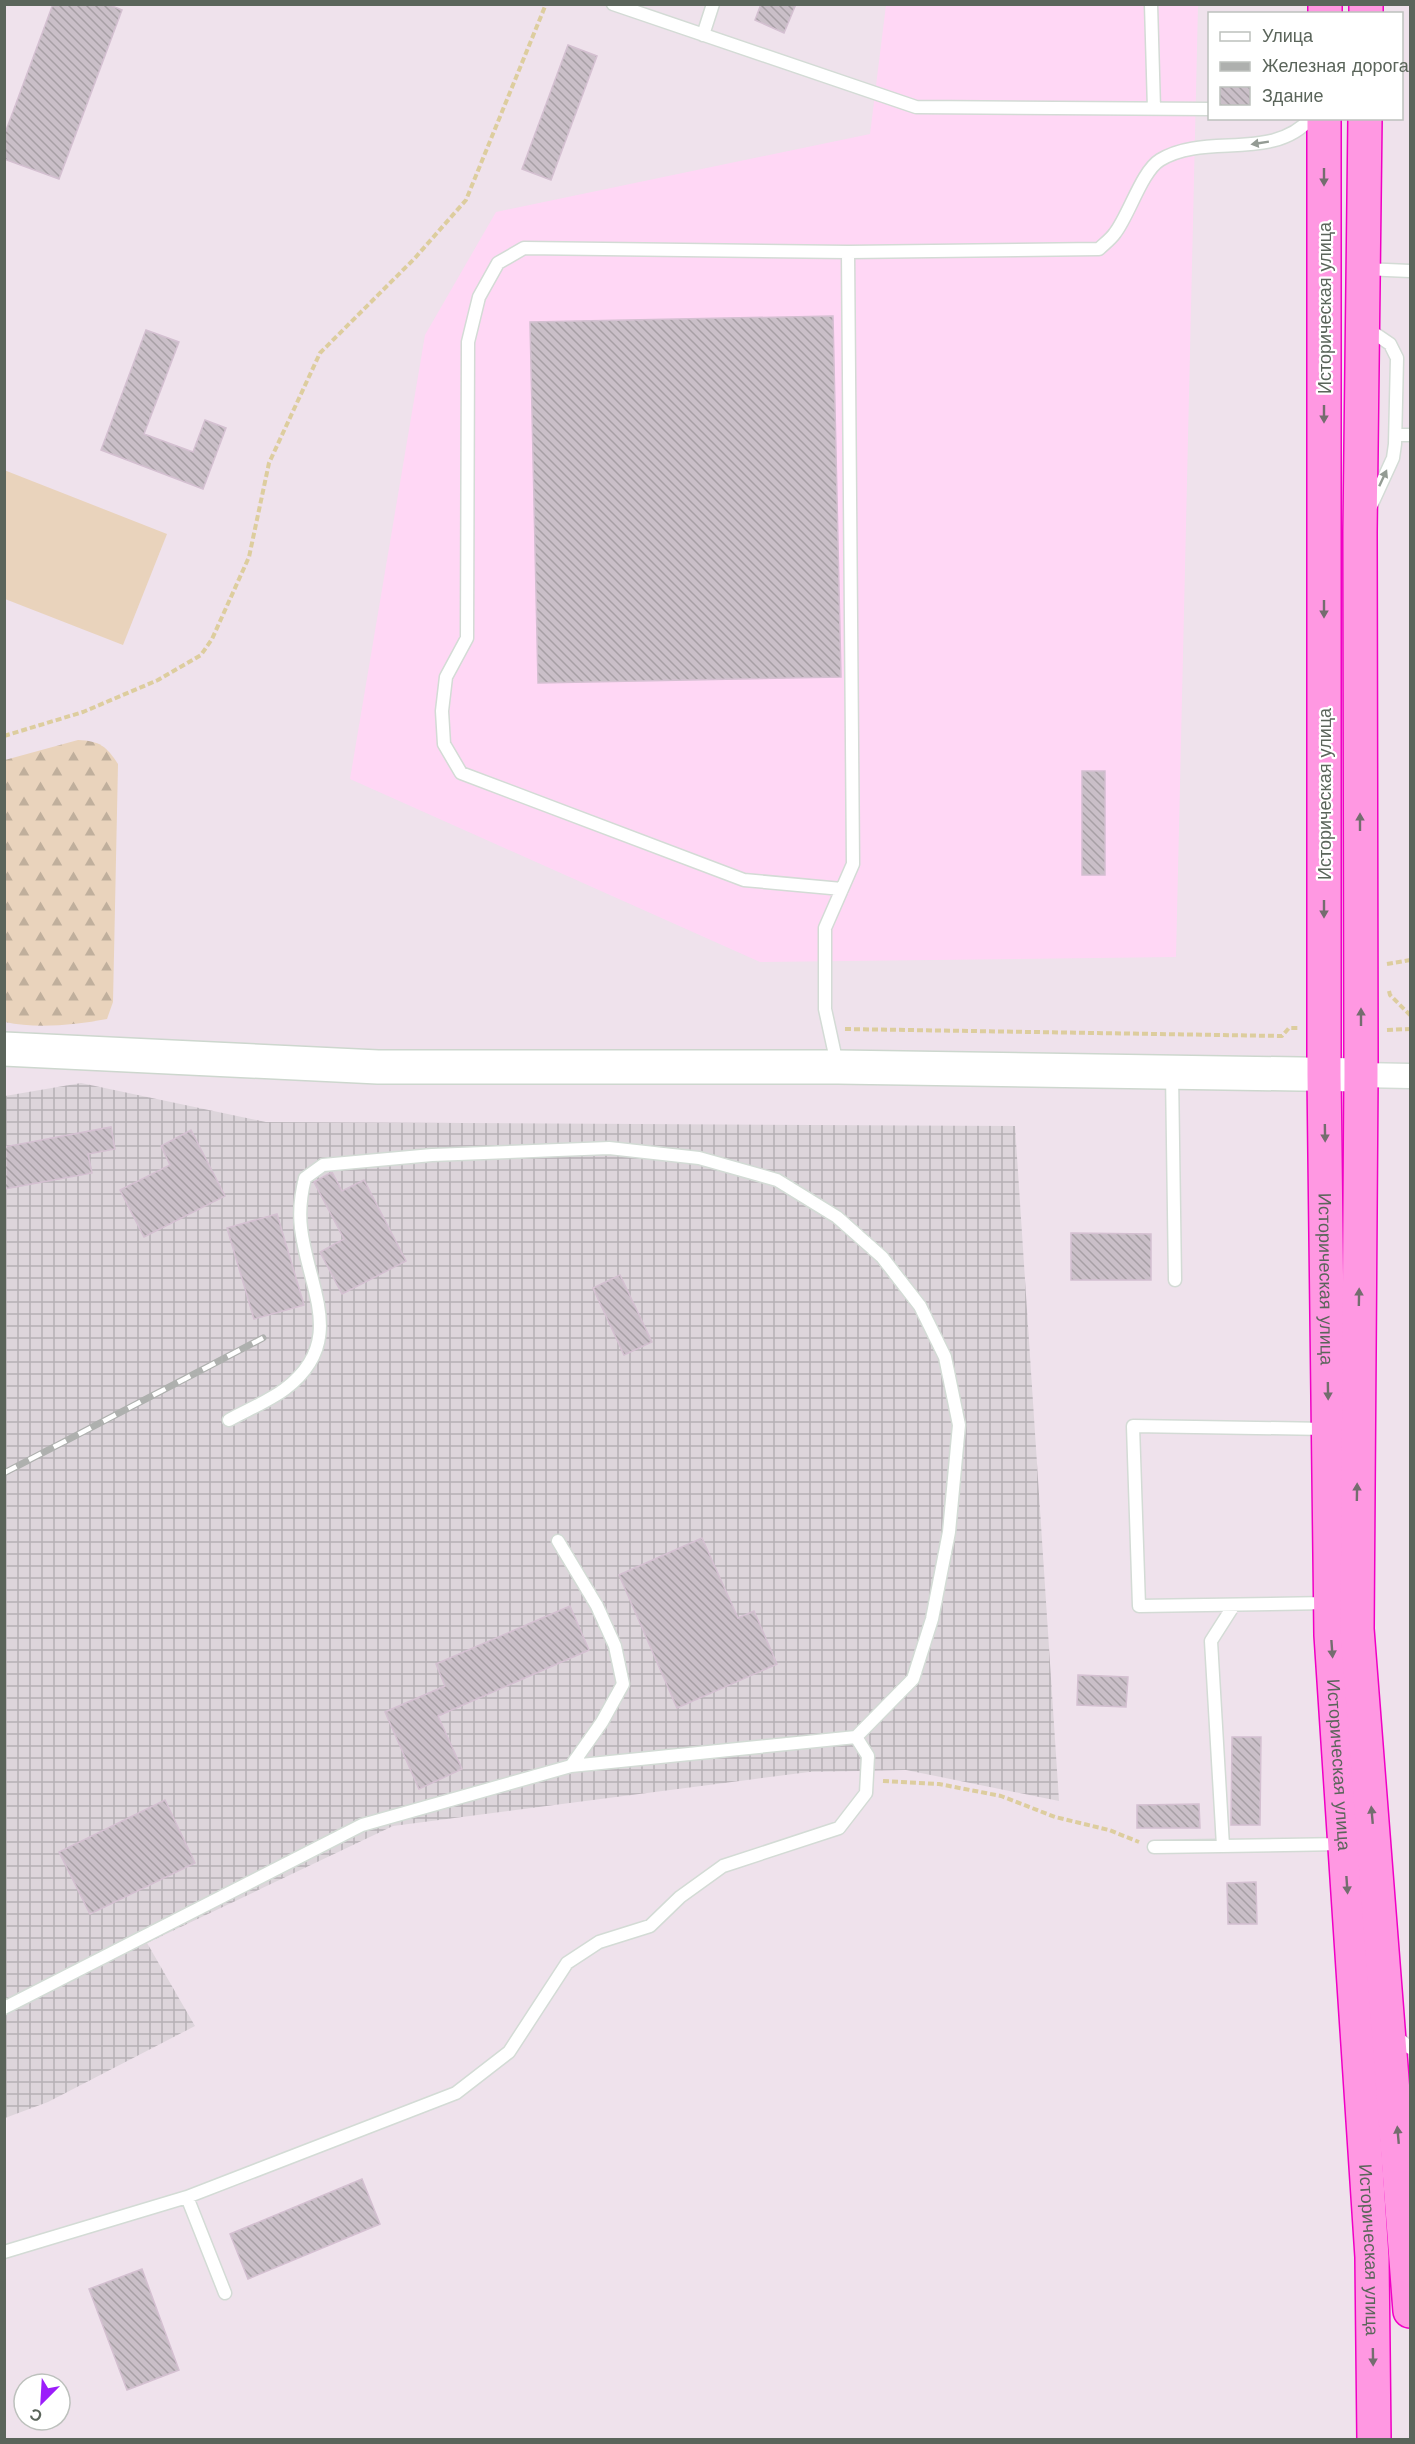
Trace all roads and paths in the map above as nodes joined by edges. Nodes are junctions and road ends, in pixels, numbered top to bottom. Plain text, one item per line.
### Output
1 (546, 4) edge
2 (613, 4) edge
3 (713, 4) edge
4 (1151, 4) edge
5 (703, 35) junction
6 (1154, 109) junction
7 (1208, 109) edge
8 (1309, 120) edge
9 (1324, 120) edge
10 (1365, 120) edge
11 (848, 252) junction
12 (1364, 269) junction
13 (1410, 271) edge
14 (1363, 326) junction
15 (1395, 435) junction
16 (1410, 435) edge
17 (1360, 532) junction
18 (4, 736) edge
19 (842, 889) junction
20 (1410, 960) edge
21 (1387, 975) dead end
22 (1388, 985) dead end
23 (1410, 1015) edge
24 (829, 1028) junction
25 (1324, 1029) junction
26 (1361, 1029) junction
27 (1410, 1029) edge
28 (4, 1049) edge
29 (838, 1067) junction
30 (1172, 1072) junction
31 (1324, 1074) junction
32 (1361, 1075) junction
33 (1410, 1076) edge
34 (1175, 1280) dead end
35 (229, 1420) dead end
36 (1328, 1429) junction
37 (558, 1541) dead end
38 (1330, 1603) junction
39 (1234, 1605) junction
40 (856, 1737) junction
41 (571, 1766) junction
42 (867, 1779) junction
43 (1344, 1844) junction
44 (1223, 1846) junction
45 (1155, 1847) joint
46 (4, 2008) edge
47 (1400, 2039) edge
48 (187, 2198) junction
49 (4, 2252) edge
50 (1409, 2258) edge
51 (225, 2293) dead end
52 (1410, 2311) edge
53 (1374, 2439) edge

1 - 18 path
2 - 5 lane
3 - 5 lane
4 - 6 lane
5 - 6 lane
6 - 7 lane
8 -> 11 lane
9 -> 25 highway, Историческая улица
10 - 12 highway, Историческая улица
11 - 19 lane
11 - 19 lane
12 - 13 lane
12 - 14 highway, Историческая улица
14 - 15 lane
14 - 17 highway, Историческая улица
15 - 16 lane
17 -> 15 lane
26 -> 17 highway, Историческая улица
19 - 24 lane
20 - 21 path
22 - 23 path
24 - 25 path
24 - 29 lane
25 - 31 highway, Историческая улица
26 - 27 path
26 - 32 highway, Историческая улица
28 - 29 main road
29 - 30 main road
30 - 31 main road
30 - 34 lane
31 - 32 main road
31 -> 36 highway, Историческая улица
32 - 33 street
47 -> 32 highway, Историческая улица
35 - 40 lane
36 - 38 highway, Историческая улица
36 - 39 lane
37 - 41 lane
38 - 39 lane
38 -> 43 highway, Историческая улица
39 - 44 lane
40 - 41 lane
40 - 42 lane
41 - 46 lane
42 - 45 path
42 - 48 lane
43 - 44 lane
43 -> 53 highway, Историческая улица
44 - 45 lane
50 -> 47 highway, Историческая улица
48 - 49 lane
48 - 51 lane
50 - 52 highway, Историческая улица

